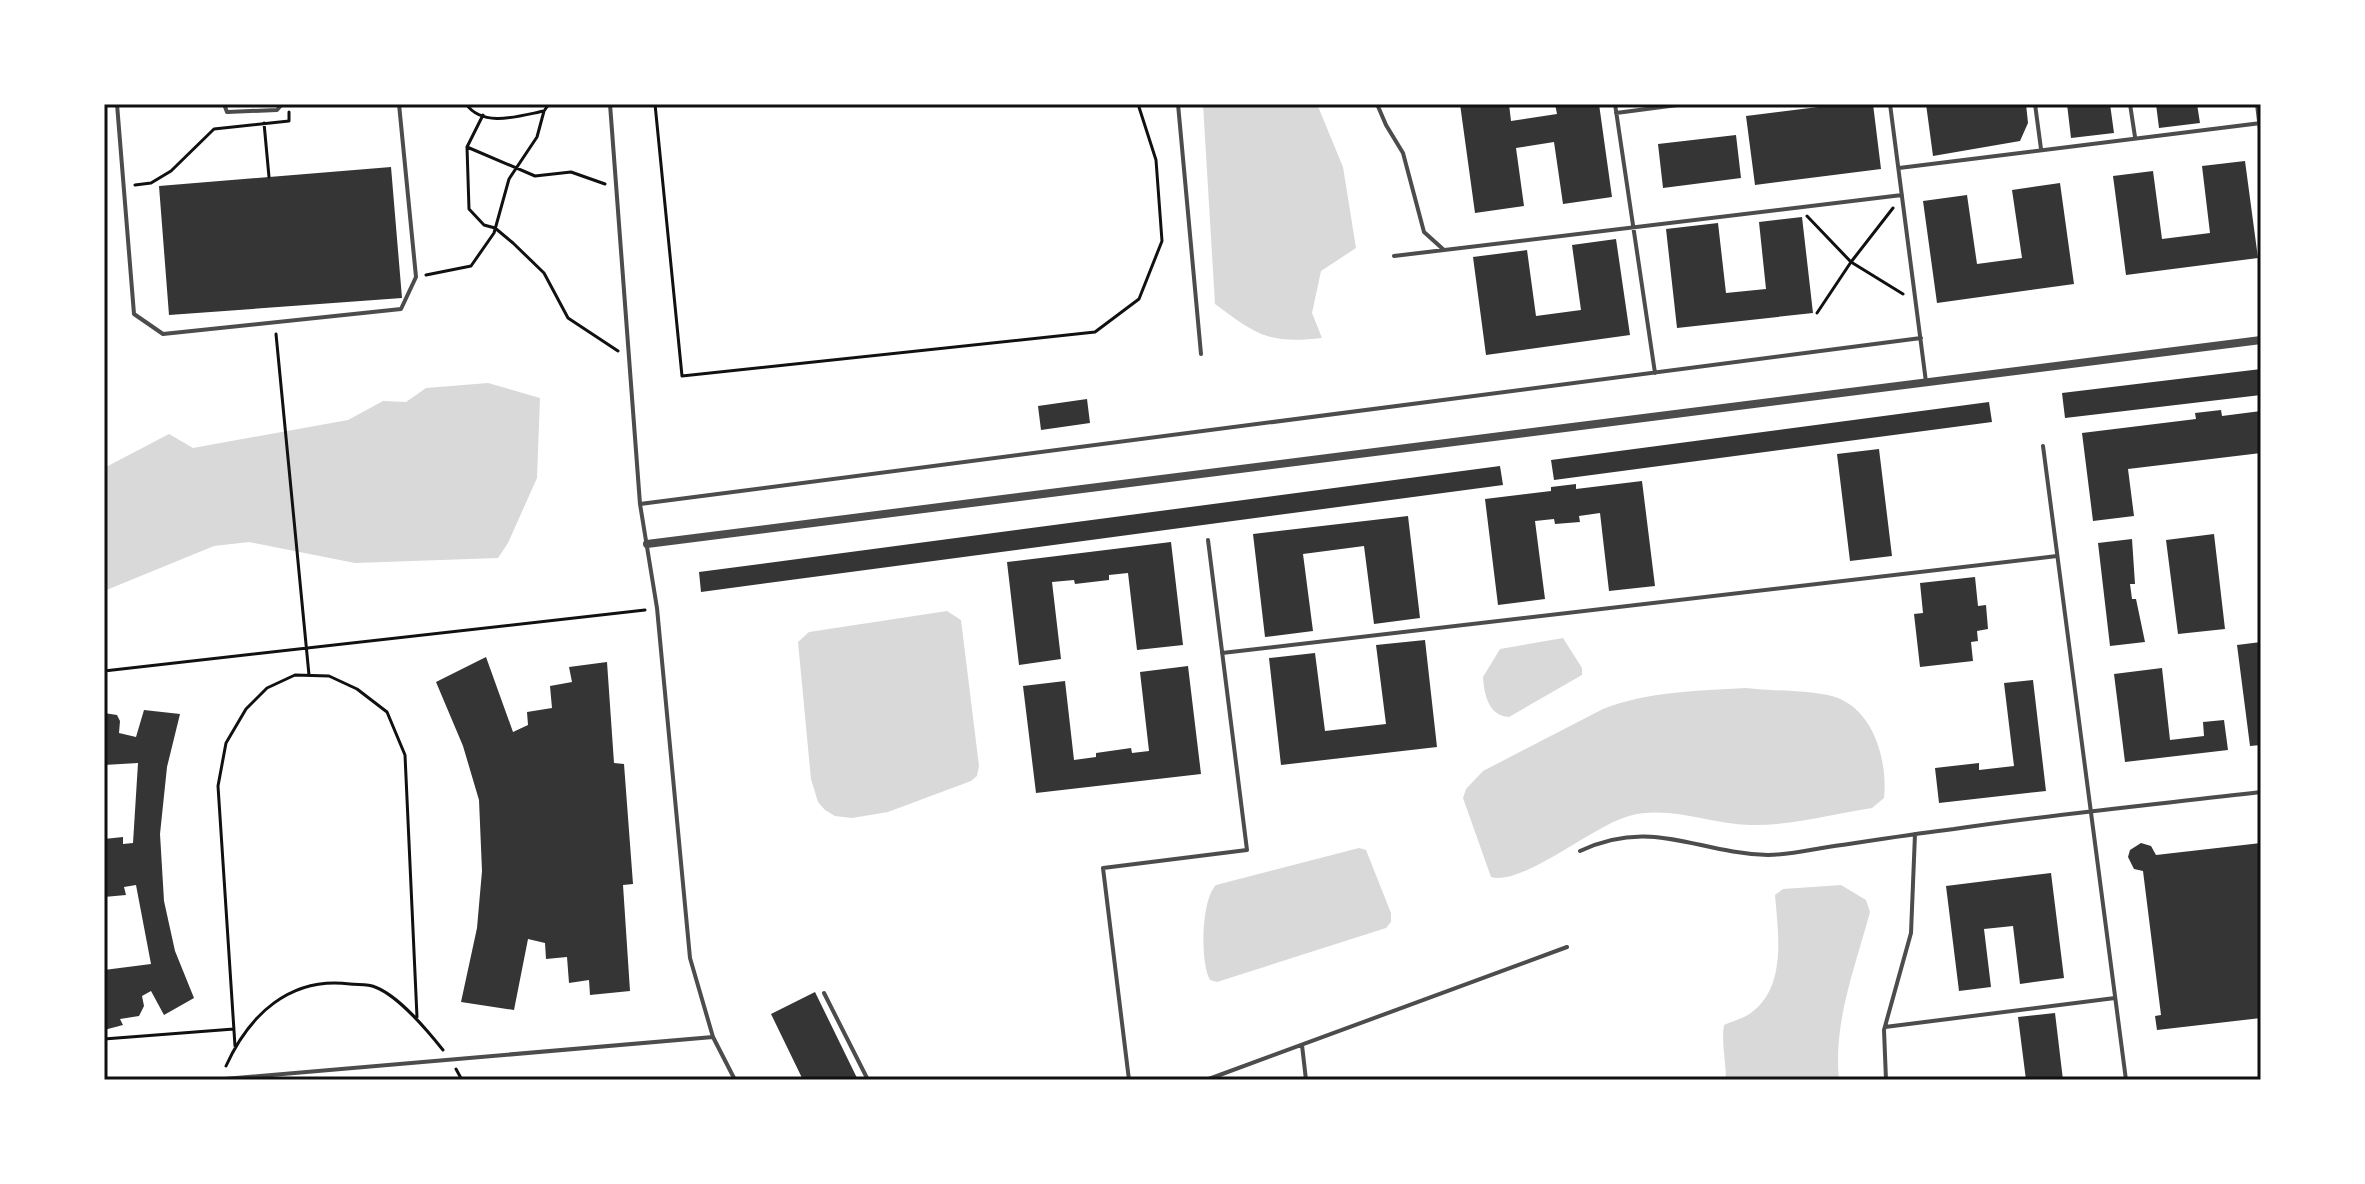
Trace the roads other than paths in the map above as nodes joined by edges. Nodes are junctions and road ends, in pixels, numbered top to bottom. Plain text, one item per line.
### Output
1 (117, 104) edge
2 (224, 104) edge
3 (282, 104) edge
4 (399, 104) edge
5 (610, 104) edge
6 (1178, 104) edge
7 (1377, 104) edge
8 (1615, 104) edge
9 (1685, 104) edge
10 (1890, 104) edge
11 (2035, 104) edge
12 (2130, 104) edge
13 (2257, 104) edge
14 (1616, 113) junction
15 (2260, 123) edge
16 (2135, 138) junction
17 (2261, 138) edge
18 (2041, 150) junction
19 (1899, 168) junction
20 (1902, 195) junction
21 (1633, 227) junction
22 (1444, 250) junction
23 (1394, 256) dead end
24 (1921, 338) junction
25 (2261, 340) edge
26 (1201, 354) dead end
27 (1655, 373) junction
28 (1926, 382) junction
29 (2043, 446) dead end
30 (640, 504) junction
31 (1208, 540) dead end
32 (647, 544) junction
33 (2057, 556) junction
34 (1222, 653) junction
35 (2261, 792) edge
36 (2091, 812) junction
37 (1915, 834) junction
38 (1580, 851) dead end
39 (1567, 947) dead end
40 (824, 993) dead end
41 (2115, 998) junction
42 (1885, 1027) junction
43 (713, 1037) junction
44 (1302, 1045) junction
45 (220, 1079) edge
46 (213, 1080) edge
47 (735, 1080) edge
48 (868, 1080) edge
49 (1129, 1080) edge
50 (1206, 1080) edge
51 (1306, 1080) edge
52 (1886, 1080) edge
53 (2126, 1080) edge

1 - 4 lane
2 - 3 lane
5 - 30 lane
6 - 26 lane
7 - 22 lane
8 - 14 lane
9 - 14 lane
10 - 19 lane
11 - 18 lane
12 - 16 lane
13 - 15 lane
14 - 21 lane
15 - 16 lane
15 - 17 lane
16 - 18 lane
18 - 19 lane
19 - 20 lane
20 - 21 lane
20 - 24 lane
21 - 22 lane
21 - 27 lane
22 - 23 lane
24 - 27 lane
24 - 28 lane
25 - 28 street
27 - 30 lane
28 - 32 street
29 - 33 lane
30 - 32 lane
31 - 34 lane
32 - 43 lane
33 - 34 lane
33 - 36 lane
34 - 49 lane
35 - 36 lane
36 - 37 lane
36 - 41 lane
37 - 38 lane
37 - 42 lane
39 - 44 lane
40 - 48 lane
41 - 42 lane
41 - 53 lane
42 - 52 lane
43 - 45 lane
43 - 47 lane
44 - 50 lane
44 - 51 lane
45 - 46 lane

